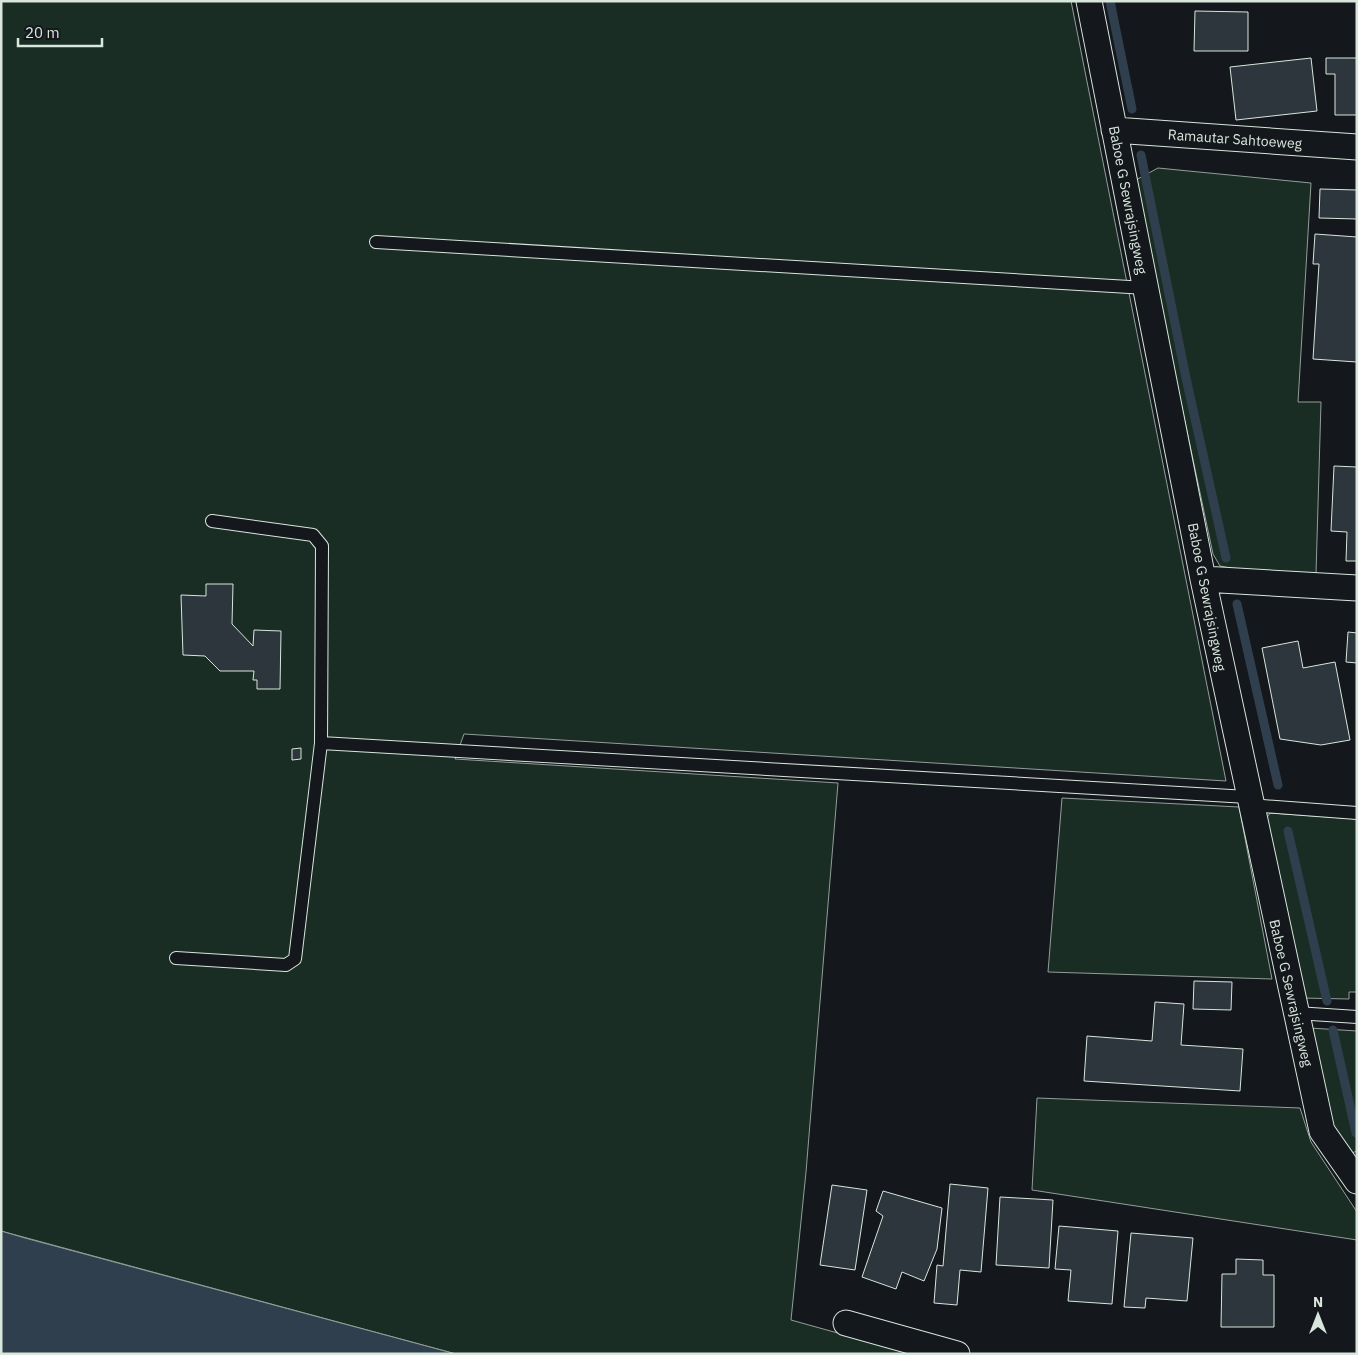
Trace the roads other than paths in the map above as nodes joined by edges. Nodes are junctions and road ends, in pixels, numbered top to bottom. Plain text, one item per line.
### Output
1 (1089, 1) edge
2 (1114, 130) junction
3 (1357, 148) edge
4 (376, 242) dead end
5 (1146, 288) junction
6 (212, 521) dead end
7 (1203, 579) junction
8 (1357, 588) edge
9 (321, 743) junction
10 (1249, 801) junction
11 (1357, 813) edge
12 (176, 958) dead end
13 (1296, 1013) junction
14 (1357, 1017) edge
15 (1353, 1169) edge
16 (846, 1323) dead end
17 (957, 1354) edge

1 - 2 street, Baboe G Sewrajsingweg
2 - 3 street, Ramautar Sahtoeweg
2 - 5 street, Baboe G Sewrajsingweg
4 - 5 lane
5 - 7 street, Baboe G Sewrajsingweg
6 - 9 lane
7 - 8 street
7 - 10 street, Baboe G Sewrajsingweg
9 - 10 lane
9 - 12 lane
10 - 11 lane
10 - 13 street, Baboe G Sewrajsingweg
13 - 14 lane
13 - 15 street, Baboe G Sewrajsingweg
16 - 17 street

